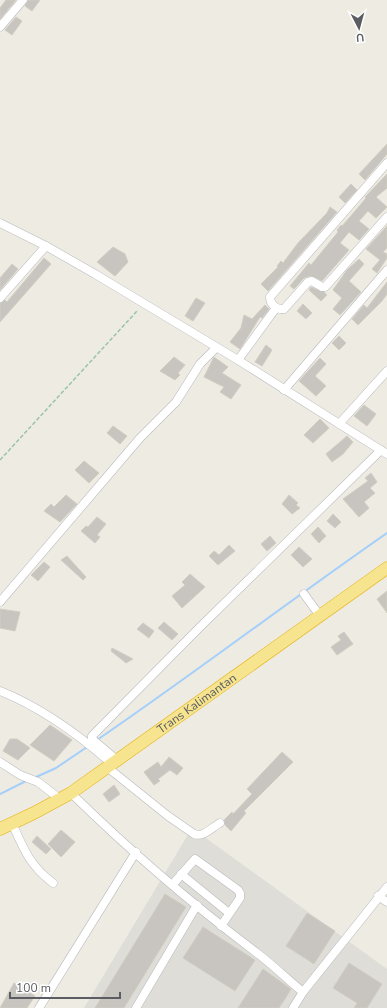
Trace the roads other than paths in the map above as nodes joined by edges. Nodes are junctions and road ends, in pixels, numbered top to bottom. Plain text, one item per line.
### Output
1 (22, 0) edge
2 (0, 27) edge
3 (387, 163) edge
4 (387, 217) edge
5 (0, 223) edge
6 (46, 246) junction
7 (387, 270) edge
8 (0, 298) edge
9 (276, 308) junction
10 (216, 348) junction
11 (238, 360) junction
12 (387, 371) edge
13 (284, 390) junction
14 (339, 424) junction
15 (384, 452) edge
16 (387, 568) edge
17 (304, 594) dead end
18 (0, 602) edge
19 (320, 616) junction
20 (0, 690) edge
21 (93, 743) junction
22 (0, 762) edge
23 (112, 764) junction
24 (66, 796) junction
25 (12, 823) junction
26 (220, 823) dead end
27 (0, 829) edge
28 (136, 852) junction
29 (181, 874) junction
30 (53, 883) dead end
31 (173, 884) junction
32 (387, 887) edge
33 (378, 896) junction
34 (387, 902) edge
35 (197, 905) junction
36 (229, 913) junction
37 (220, 926) junction
38 (303, 992) junction
39 (39, 1008) edge
40 (136, 1008) edge
41 (294, 1008) edge

1 - 2 street
3 - 9 street
4 - 9 street
5 - 6 street
6 - 8 street
6 - 10 street
7 - 13 street
9 - 11 street
10 - 11 street
10 - 18 street
11 - 13 street
12 - 14 street
13 - 14 street
14 - 15 street
15 - 21 street
16 - 19 highway, Trans Kalimantan
17 - 19 street
19 - 23 highway, Trans Kalimantan
20 - 21 street
21 - 23 street
22 - 24 street
23 - 24 highway, Trans Kalimantan
23 - 26 street
24 - 25 highway, Trans Kalimantan
24 - 28 street
25 - 27 highway, Trans Kalimantan
25 - 30 street
28 - 31 street
28 - 39 street
29 - 31 street
29 - 36 street
29 - 36 street
31 - 35 street
32 - 33 street
33 - 34 street
33 - 38 street
35 - 37 street
35 - 40 street
36 - 37 street
37 - 38 street
38 - 41 street

